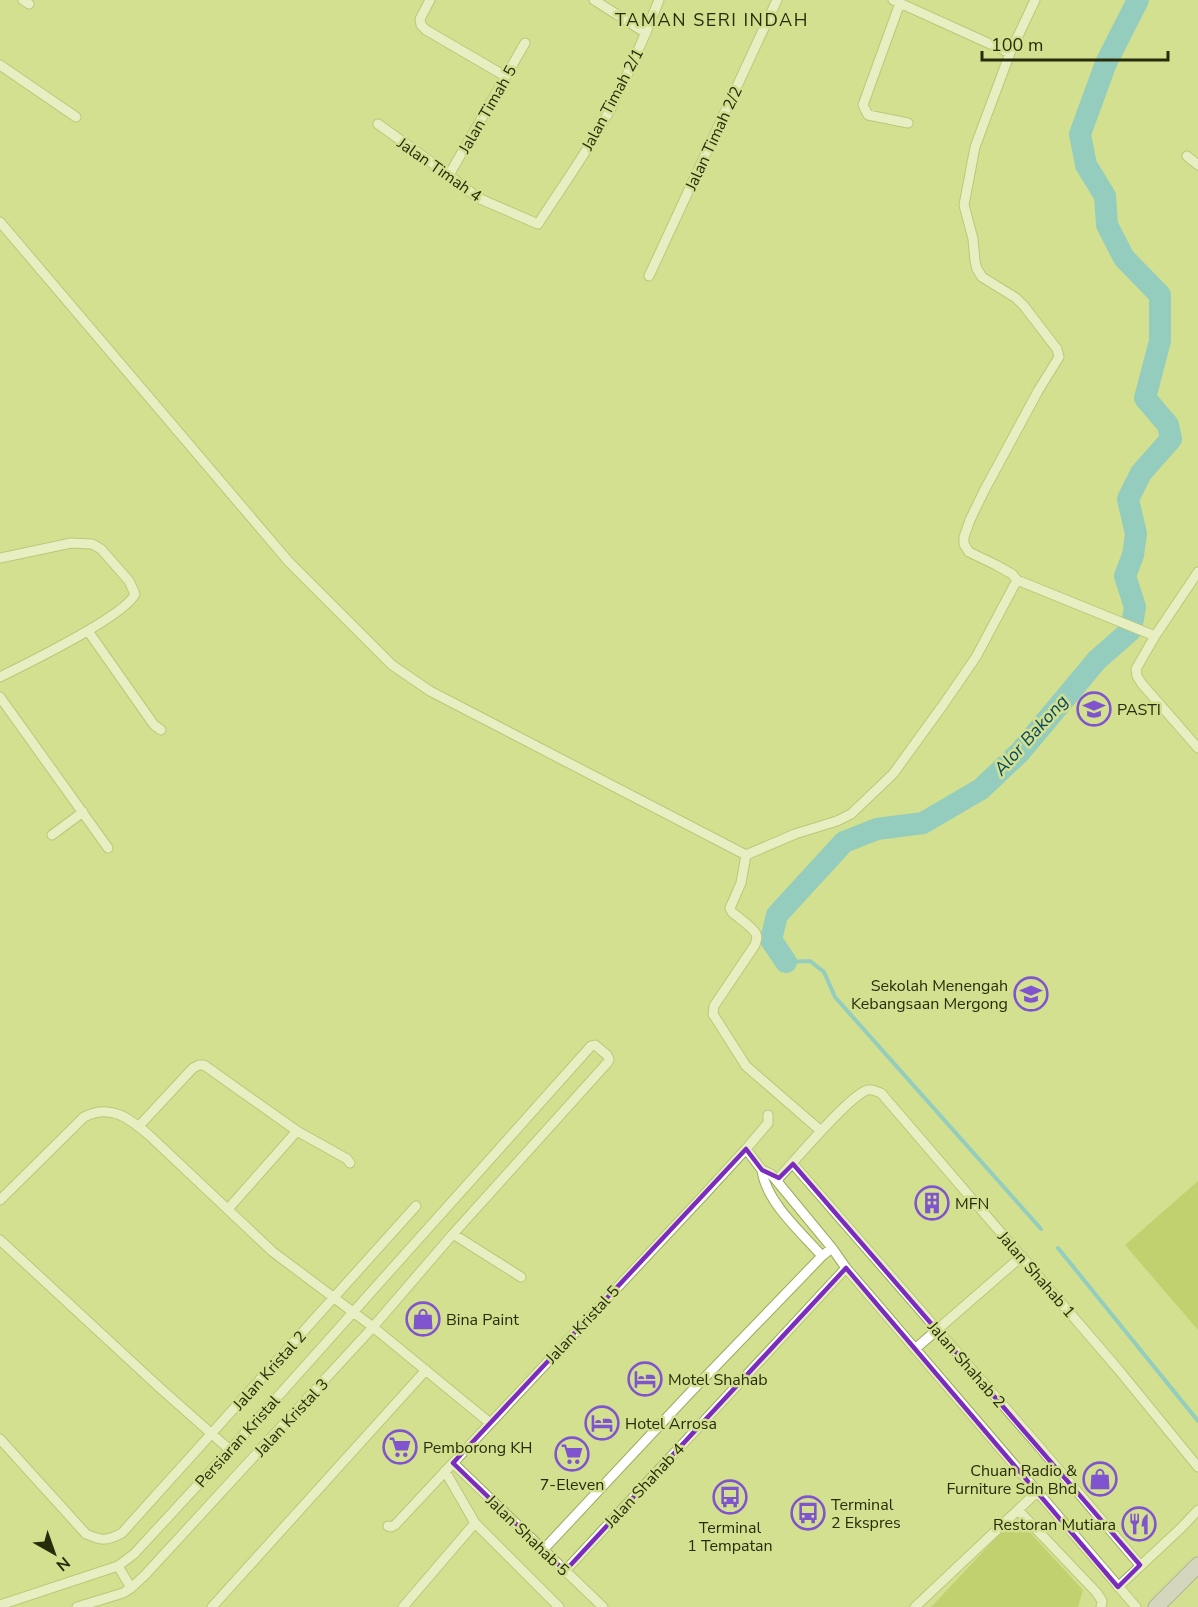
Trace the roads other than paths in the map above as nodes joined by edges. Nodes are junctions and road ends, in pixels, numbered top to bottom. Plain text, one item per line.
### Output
1 (430, 0) edge
2 (594, 0) edge
3 (659, 0) edge
4 (777, 0) edge
5 (1035, 0) edge
6 (897, 2) edge
7 (646, 33) junction
8 (525, 43) dead end
9 (1010, 53) junction
10 (0, 65) edge
11 (505, 76) junction
12 (76, 117) dead end
13 (908, 123) dead end
14 (378, 124) dead end
15 (1187, 156) dead end
16 (1198, 165) edge
17 (448, 175) junction
18 (0, 222) edge
19 (538, 224) joint
20 (650, 276) dead end
21 (0, 558) edge
22 (1198, 572) edge
23 (1017, 580) junction
24 (88, 631) junction
25 (1155, 636) junction
26 (0, 677) edge
27 (0, 697) edge
28 (161, 730) dead end
29 (1198, 748) edge
30 (83, 812) junction
31 (52, 835) dead end
32 (108, 848) dead end
33 (746, 855) junction
34 (768, 1115) dead end
35 (139, 1126) junction
36 (297, 1131) junction
37 (821, 1131) junction
38 (746, 1149) junction
39 (350, 1163) dead end
40 (793, 1164) junction
41 (762, 1170) junction
42 (777, 1180) junction
43 (0, 1200) edge
44 (416, 1206) dead end
45 (228, 1209) junction
46 (453, 1234) junction
47 (0, 1240) edge
48 (832, 1248) junction
49 (822, 1256) junction
50 (1022, 1256) junction
51 (846, 1268) junction
52 (521, 1277) dead end
53 (334, 1297) junction
54 (352, 1312) junction
55 (373, 1327) junction
56 (937, 1330) junction
57 (915, 1349) junction
58 (426, 1370) junction
59 (490, 1423) junction
60 (212, 1434) junction
61 (0, 1439) edge
62 (230, 1450) junction
63 (453, 1463) junction
64 (1198, 1467) edge
65 (445, 1471) junction
66 (1037, 1492) junction
67 (1018, 1510) junction
68 (1198, 1510) edge
69 (476, 1523) junction
70 (388, 1526) dead end
71 (543, 1550) junction
72 (1140, 1565) junction
73 (1198, 1565) edge
74 (118, 1566) junction
75 (565, 1570) junction
76 (1118, 1587) junction
77 (127, 1590) junction
78 (0, 1605) edge
79 (77, 1607) edge
80 (212, 1607) edge
81 (404, 1607) edge
82 (559, 1607) edge
83 (603, 1607) edge
84 (915, 1607) edge
85 (1101, 1607) edge
86 (1136, 1607) edge
87 (1156, 1607) edge

1 - 11 street
2 - 7 street
3 - 7 street, Jalan Timah 2/1
4 - 20 street, Jalan Timah 2/2
5 - 9 street
6 - 9 street
6 - 13 street
7 - 19 street, Jalan Timah 2/1
8 - 11 street, Jalan Timah 5
9 - 23 street
10 - 12 street
11 - 17 street, Jalan Timah 5
14 - 17 street, Jalan Timah 4
15 - 16 street
17 - 19 street, Jalan Timah 4
18 - 33 street
21 - 24 street
22 - 25 street
23 - 25 street
23 - 33 street
24 - 26 street
24 - 28 street
25 - 29 street
27 - 30 street
30 - 31 street
30 - 32 street
33 - 37 street
34 - 38 street, Jalan Kristal 5
35 - 36 street
35 - 43 street
35 - 45 street
36 - 39 street
36 - 45 street
37 - 40 street, Jalan Shahab 1
37 - 50 street, Jalan Shahab 1
38 - 41 street
38 - 59 street, Jalan Kristal 5
40 - 42 street, Jalan Shahab 1
40 - 56 street, Jalan Shahab 2
41 - 42 street
41 - 49 street
42 - 48 street
44 - 53 street, Jalan Kristal 2
45 - 53 street
46 - 52 street
46 - 54 street, Persiaran Kristal
46 - 55 street, Jalan Kristal 3
47 - 60 street
48 - 49 street
48 - 51 street
49 - 71 street
50 - 56 street
50 - 64 street, Jalan Shahab 1
51 - 57 street
51 - 75 street, Jalan Shahab 4
53 - 54 street
53 - 60 street, Jalan Kristal 2
54 - 55 street
54 - 62 street, Persiaran Kristal
55 - 58 street
55 - 77 street, Jalan Kristal 3
56 - 57 street
56 - 72 street, Jalan Shahab 2
57 - 66 street
58 - 59 street
58 - 80 street
59 - 63 street, Jalan Kristal 5
60 - 61 street, Jalan Kristal 2
60 - 62 street
62 - 74 street, Persiaran Kristal
63 - 65 street, Jalan Kristal 5
63 - 71 street, Jalan Shahab 5
65 - 69 street
65 - 70 street, Jalan Kristal 5
66 - 67 street
66 - 76 street
67 - 84 street
67 - 85 street
68 - 72 street
69 - 81 street
69 - 82 street
71 - 75 street, Jalan Shahab 5
72 - 76 street
73 - 87 main road
74 - 77 street
74 - 78 street, Persiaran Kristal
75 - 83 street, Jalan Shahab 5
76 - 86 street
77 - 79 street

